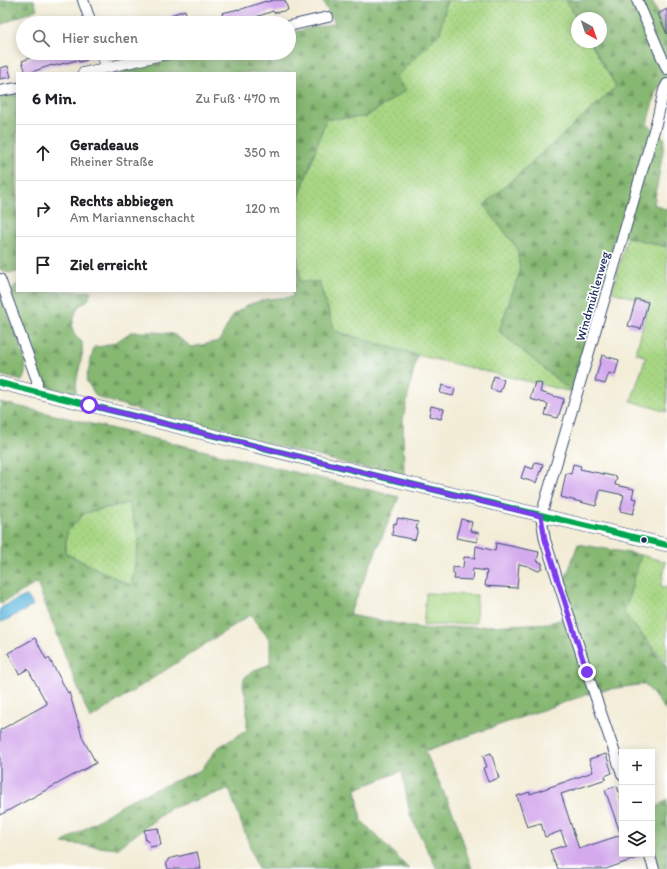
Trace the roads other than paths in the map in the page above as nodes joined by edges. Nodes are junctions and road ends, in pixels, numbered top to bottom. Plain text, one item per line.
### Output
1 (83, 0) edge
2 (637, 0) edge
3 (89, 16) edge
4 (328, 17) dead end
5 (296, 24) edge
6 (104, 60) edge
7 (141, 60) edge
8 (107, 68) junction
9 (667, 69) edge
10 (88, 72) edge
11 (667, 84) edge
12 (16, 88) edge
13 (0, 91) edge
14 (0, 279) edge
15 (0, 383) edge
16 (37, 392) junction
17 (541, 516) junction
18 (667, 545) edge
19 (619, 765) edge
20 (650, 857) edge
21 (654, 869) edge

1 - 3 street
2 - 9 street
4 - 5 street
6 - 8 street
7 - 8 street
8 - 10 street
11 - 17 street, Windmühlenweg
12 - 13 street
14 - 16 street
15 - 16 main road
16 - 17 main road
17 - 18 main road
17 - 19 street
20 - 21 street

